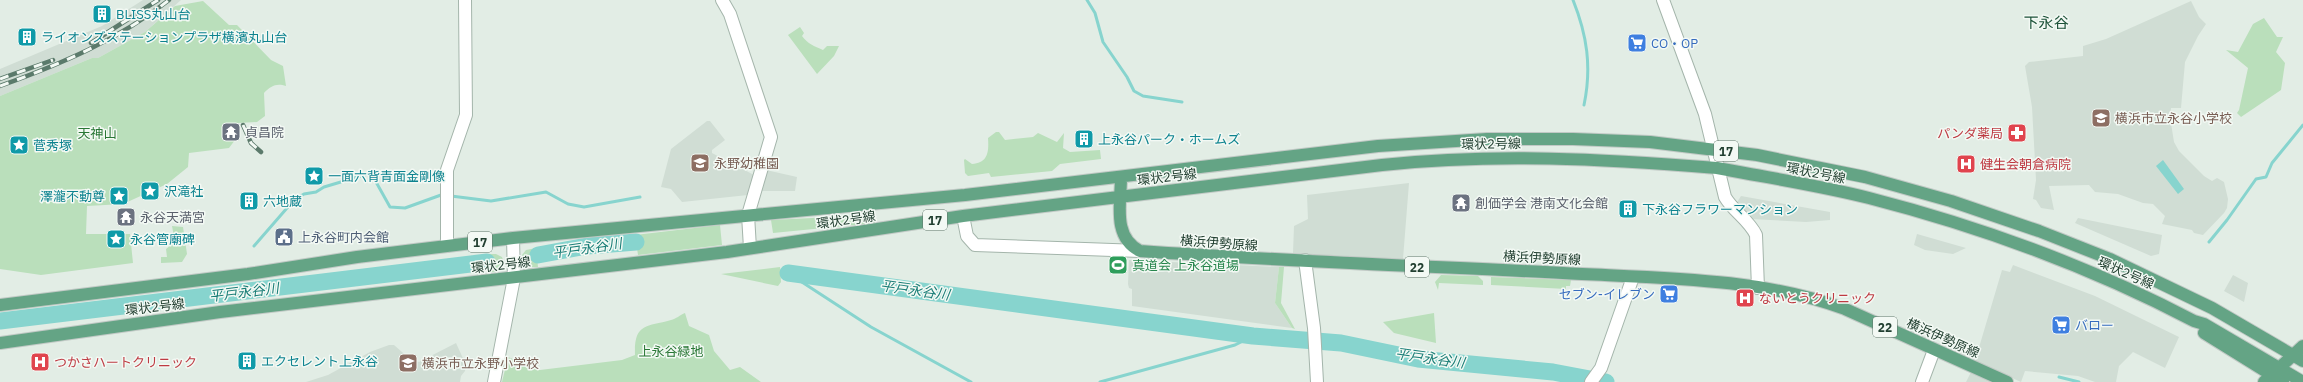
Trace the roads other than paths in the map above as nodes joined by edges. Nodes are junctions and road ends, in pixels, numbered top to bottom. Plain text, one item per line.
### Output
1 (465, 0) edge
2 (722, 0) edge
3 (1663, 0) edge
4 (1713, 149) junction
5 (1718, 168) junction
6 (1121, 178) junction
7 (1121, 196) junction
8 (748, 215) junction
9 (963, 216) junction
10 (512, 238) junction
11 (447, 246) junction
12 (750, 248) junction
13 (1140, 251) junction
14 (1305, 260) junction
15 (1633, 277) junction
16 (514, 278) junction
17 (1758, 288) junction
18 (0, 305) edge
19 (0, 343) edge
20 (2303, 346) edge
21 (1934, 350) junction
22 (2298, 358) edge
23 (2271, 375) edge
24 (494, 382) edge
25 (1317, 382) edge
26 (1591, 382) edge
27 (1922, 382) edge
28 (2007, 382) edge
29 (2283, 382) edge
30 (2303, 382) edge

1 - 11 street
2 - 8 street
3 - 4 street
4 - 5 street
4 - 6 main road, 環状2号線 / 17
4 - 22 main road, 環状2号線 / 17
5 - 7 main road, 環状2号線 / 17
5 - 17 street
5 - 23 main road, 環状2号線 / 17
6 - 7 main road
6 - 8 main road, 環状2号線 / 17
7 - 9 main road, 環状2号線 / 17
7 - 13 main road
8 - 10 main road, 環状2号線 / 17
8 - 12 street
9 - 12 main road, 環状2号線 / 17
9 - 13 street
10 - 11 main road, 環状2号線 / 17
10 - 16 street
11 - 18 main road, 環状2号線 / 17
12 - 16 main road, 環状2号線 / 17
13 - 14 main road, 横浜伊勢原線 / 22
14 - 15 main road, 横浜伊勢原線 / 22
14 - 25 street
15 - 17 main road, 横浜伊勢原線 / 22
15 - 26 street
16 - 19 main road, 環状2号線 / 17
16 - 24 street
17 - 21 main road, 横浜伊勢原線 / 22
20 - 22 main road
21 - 27 street
21 - 28 main road, 横浜伊勢原線 / 22
22 - 23 main road
23 - 29 main road
23 - 30 main road, 環状2号線 / 17

